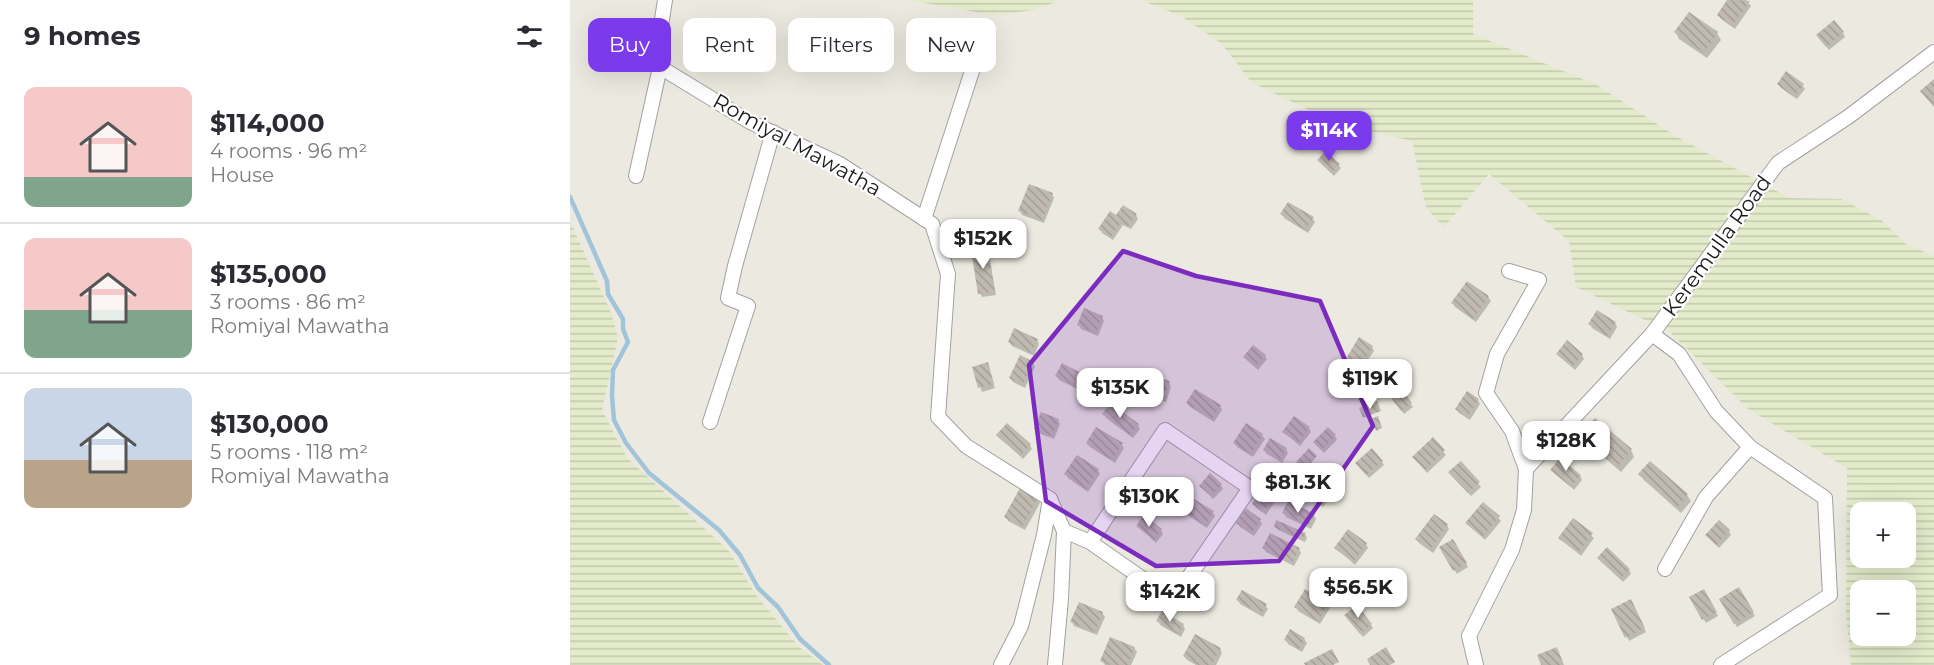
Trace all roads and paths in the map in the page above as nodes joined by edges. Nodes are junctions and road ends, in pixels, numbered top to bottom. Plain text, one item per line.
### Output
1 (665, 0) edge
2 (662, 18) edge
3 (1934, 52) edge
4 (659, 72) edge
5 (668, 72) edge
6 (972, 72) edge
7 (772, 132) junction
8 (636, 176) dead end
9 (924, 219) junction
10 (1509, 271) dead end
11 (1652, 334) junction
12 (710, 422) dead end
13 (1750, 447) junction
14 (1526, 469) junction
15 (1050, 499) junction
16 (1064, 531) junction
17 (1090, 542) junction
18 (1665, 569) dead end
19 (1001, 665) edge
20 (1055, 665) edge
21 (1476, 665) edge
22 (1721, 665) edge

1 - 2 street
3 - 11 street, Keremulla Road
4 - 8 street
5 - 7 street, Romiyal Mawatha
6 - 9 street
7 - 9 street, Romiyal Mawatha
7 - 12 street
9 - 15 street, Romiyal Mawatha
10 - 14 street
11 - 13 street
11 - 14 street, Keremulla Road
13 - 18 street
13 - 22 street
14 - 21 street
15 - 16 street
15 - 19 street
16 - 17 street
16 - 20 street
17 - 17 street

